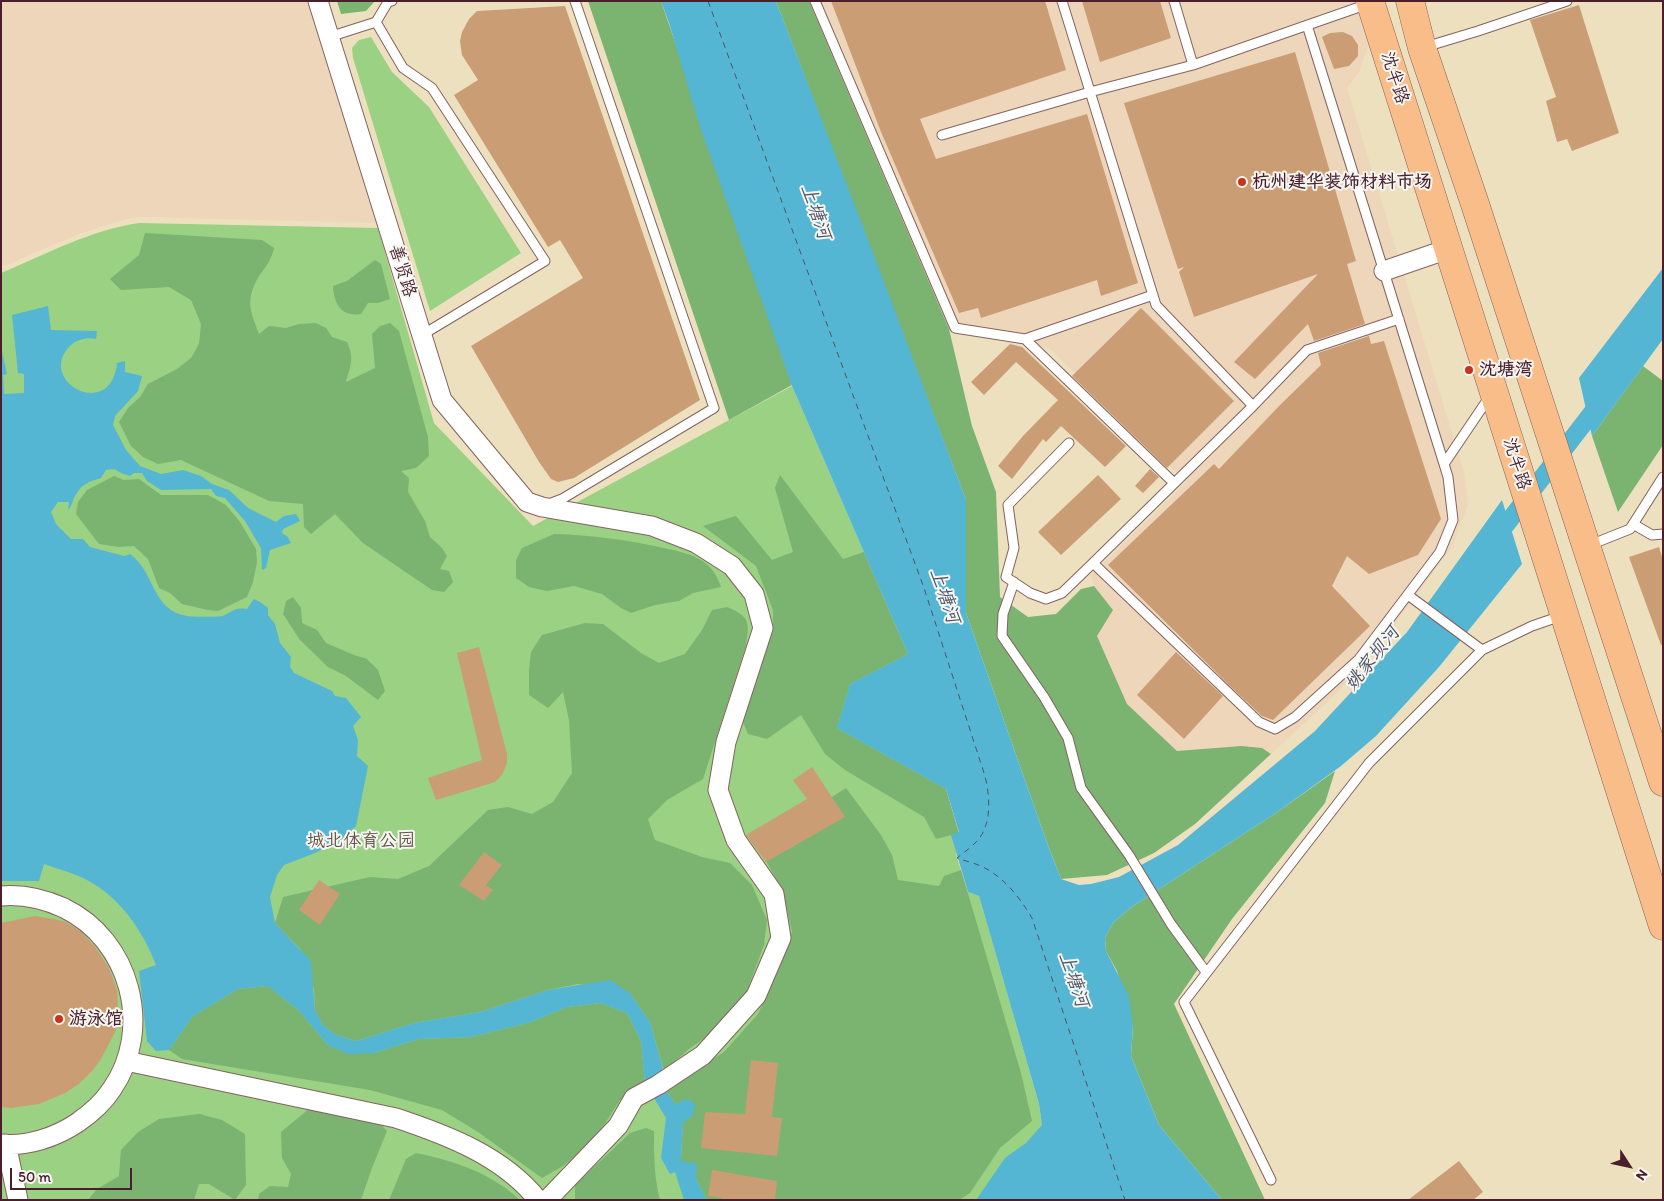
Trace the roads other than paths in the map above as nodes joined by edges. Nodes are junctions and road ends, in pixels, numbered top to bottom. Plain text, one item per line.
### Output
1 (318, 1) edge
2 (392, 1) edge
3 (575, 1) edge
4 (815, 1) edge
5 (1062, 1) edge
6 (1174, 1) edge
7 (1410, 1) edge
8 (1567, 1) edge
9 (1370, 2) edge
10 (376, 22) junction
11 (1307, 25) junction
12 (329, 37) junction
13 (1422, 48) junction
14 (1193, 65) junction
15 (1090, 92) junction
16 (942, 135) dead end
17 (1448, 249) junction
18 (1384, 271) junction
19 (1153, 295) junction
20 (1399, 318) junction
21 (422, 335) junction
22 (1025, 338) junction
23 (1493, 391) junction
24 (1253, 406) junction
25 (1069, 444) dead end
26 (1444, 464) junction
27 (1663, 477) edge
28 (1174, 483) junction
29 (542, 507) junction
30 (1633, 524) junction
31 (1663, 534) edge
32 (1586, 547) junction
33 (1093, 563) junction
34 (1014, 582) junction
35 (1408, 595) junction
36 (1564, 615) junction
37 (1482, 650) junction
38 (1663, 782) edge
39 (1, 896) edge
40 (1662, 919) edge
41 (1206, 972) junction
42 (126, 1061) junction
43 (4, 1144) edge
44 (1271, 1180) dead end
45 (18, 1200) edge
46 (538, 1200) edge
47 (547, 1200) edge

1 - 12 street, 善贤路
2 - 10 lane
3 - 29 lane
4 - 22 lane
5 - 15 lane
6 - 14 lane
7 - 13 main road, 沈半路
8 - 13 lane
9 - 11 lane
9 - 17 main road, 沈半路
10 - 12 lane
10 - 21 lane
11 - 14 lane
11 - 18 lane
12 - 21 street, 善贤路
13 - 32 main road, 沈半路
14 - 15 lane
15 - 16 lane
15 - 19 lane
17 - 18 street
17 - 23 main road, 沈半路
18 - 20 lane
19 - 22 lane
19 - 24 lane
20 - 24 lane
20 - 26 lane
21 - 29 street, 善贤路
22 - 28 lane
23 - 26 lane
23 - 36 main road, 沈半路
24 - 28 lane
25 - 34 lane
26 - 35 lane
27 - 30 lane
28 - 33 lane
29 - 47 street
30 - 31 lane
30 - 32 lane
32 - 38 main road, 沈半路
33 - 34 lane
33 - 35 lane
34 - 41 lane
35 - 37 lane
36 - 37 lane
36 - 40 main road, 沈半路
37 - 41 lane
39 - 42 street
41 - 44 lane
42 - 43 street
42 - 46 street
43 - 45 street

